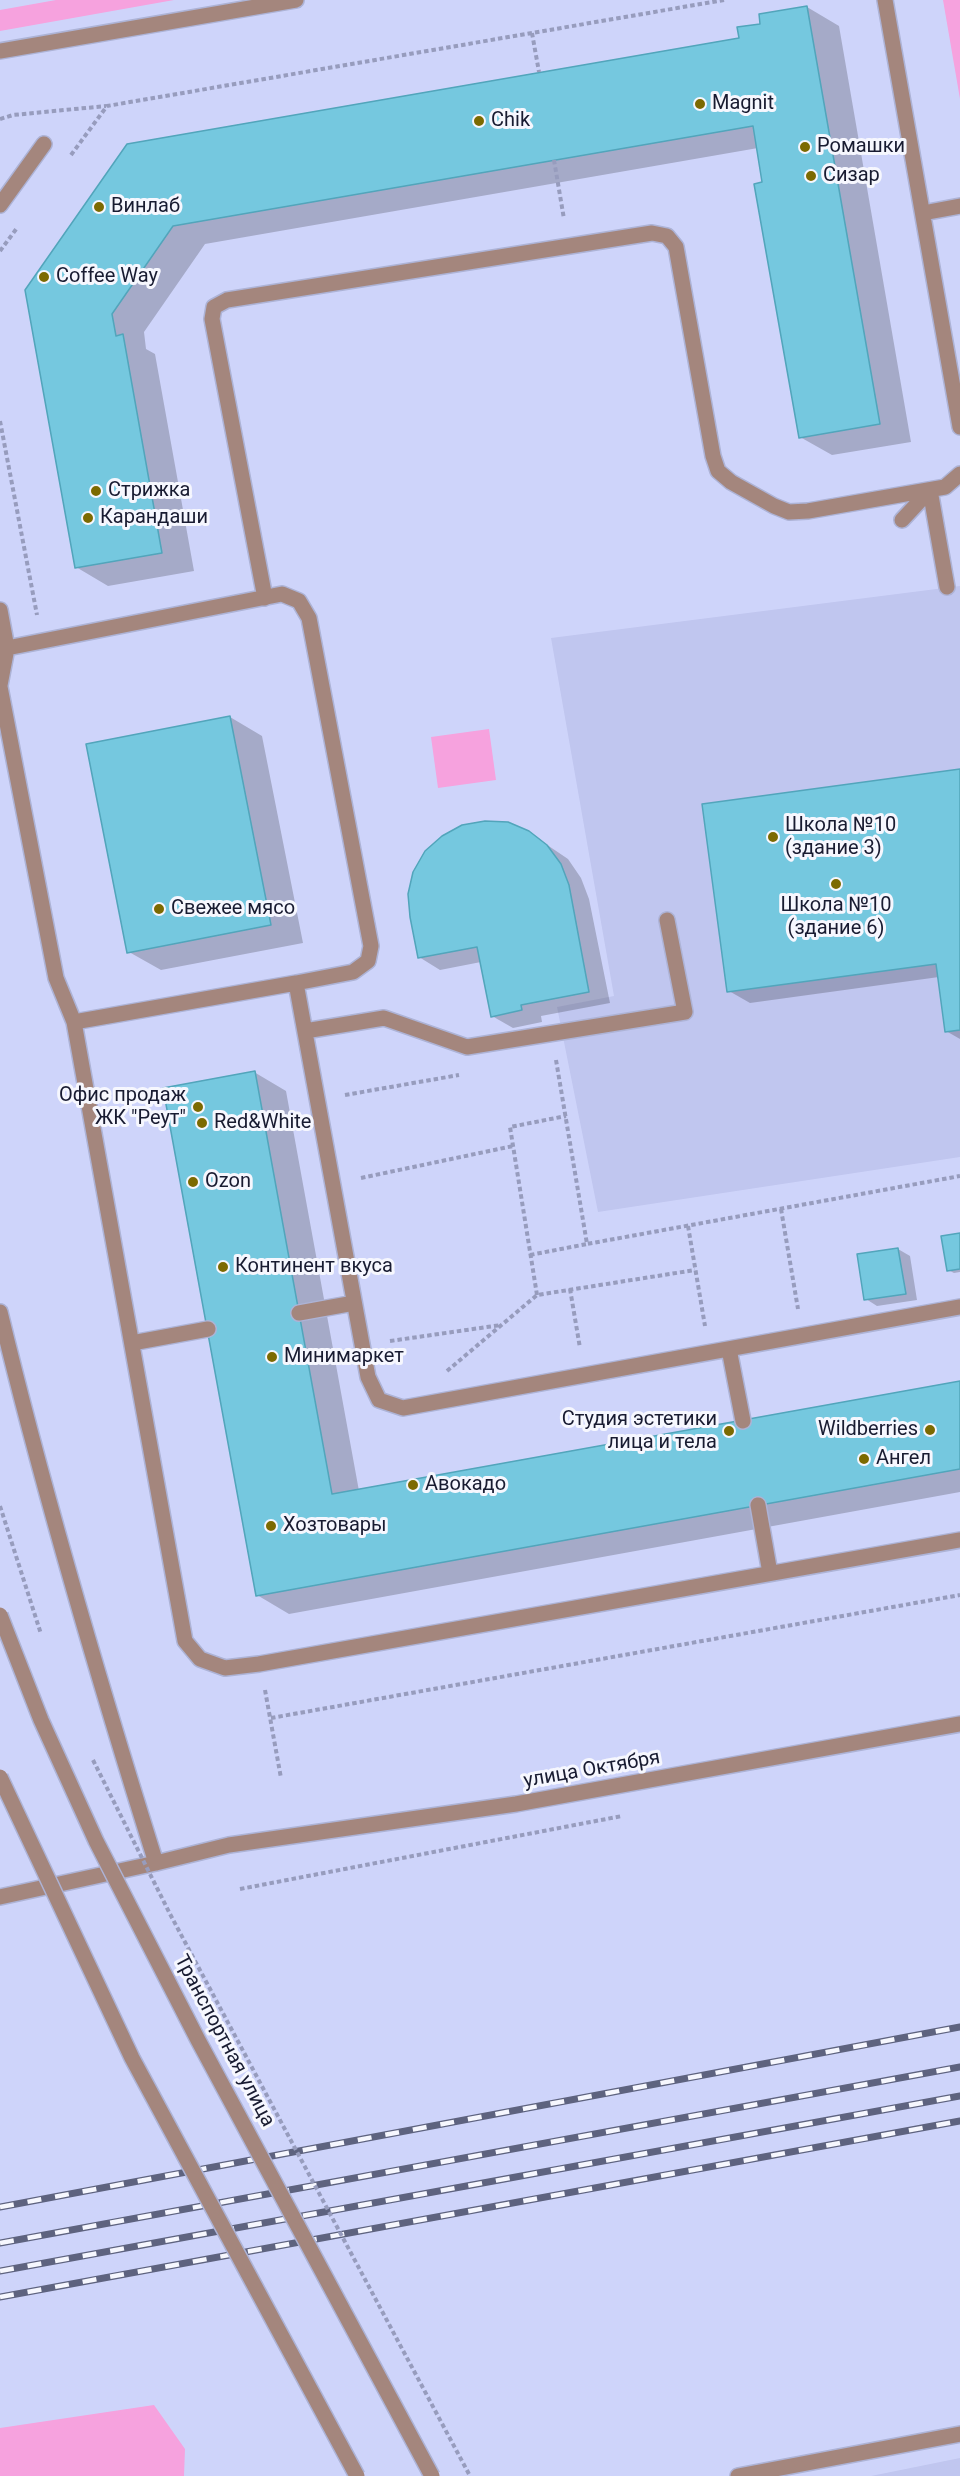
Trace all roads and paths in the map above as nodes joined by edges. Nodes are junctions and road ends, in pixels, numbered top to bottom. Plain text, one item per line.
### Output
1 (296, 0) edge
2 (724, 0) edge
3 (885, 0) edge
4 (532, 33) junction
5 (0, 51) edge
6 (539, 72) dead end
7 (107, 106) junction
8 (0, 119) edge
9 (44, 144) dead end
10 (67, 160) dead end
11 (554, 160) dead end
12 (0, 205) edge
13 (960, 206) edge
14 (923, 213) junction
15 (20, 224) dead end
16 (569, 246) junction
17 (0, 251) edge
18 (0, 421) edge
19 (960, 427) edge
20 (960, 474) edge
21 (930, 490) junction
22 (902, 520) dead end
23 (947, 587) dead end
24 (265, 598) junction
25 (0, 610) edge
26 (42, 640) junction
27 (7, 648) junction
28 (0, 686) edge
29 (667, 921) dead end
30 (296, 983) junction
31 (74, 1022) junction
32 (305, 1031) junction
33 (544, 1060) dead end
34 (465, 1074) dead end
35 (318, 1100) junction
36 (566, 1116) junction
37 (513, 1146) junction
38 (960, 1176) edge
39 (333, 1183) junction
40 (781, 1209) junction
41 (687, 1226) junction
42 (587, 1244) junction
43 (530, 1256) junction
44 (695, 1269) junction
45 (570, 1289) junction
46 (537, 1294) junction
47 (354, 1303) junction
48 (960, 1307) edge
49 (0, 1312) edge
50 (299, 1313) dead end
51 (502, 1324) junction
52 (208, 1329) dead end
53 (803, 1335) junction
54 (132, 1343) junction
55 (362, 1346) junction
56 (729, 1349) junction
57 (709, 1353) junction
58 (584, 1376) junction
59 (439, 1378) dead end
60 (743, 1421) dead end
61 (758, 1505) dead end
62 (0, 1506) edge
63 (960, 1540) edge
64 (770, 1573) junction
65 (960, 1595) edge
66 (0, 1615) edge
67 (42, 1636) dead end
68 (259, 1664) junction
69 (271, 1718) junction
70 (960, 1724) edge
71 (92, 1757) dead end
72 (0, 1776) edge
73 (281, 1778) dead end
74 (623, 1816) dead end
75 (156, 1863) junction
76 (240, 1889) dead end
77 (0, 1897) edge
78 (960, 2434) edge
79 (357, 2476) edge
80 (432, 2476) edge
81 (470, 2476) edge
82 (738, 2476) edge

1 - 5 street
2 - 4 path
3 - 14 street
4 - 6 path
4 - 7 path
7 - 8 path
7 - 10 path
9 - 12 street
11 - 16 path
13 - 14 street
14 - 19 street
15 - 17 path
16 - 21 street
16 - 24 street
18 - 26 path
20 - 21 street
21 - 22 street
21 - 23 street
24 - 26 street
24 - 30 street
25 - 27 street
26 - 27 street
27 - 28 street
28 - 31 street
29 - 32 street
30 - 31 street
30 - 32 street
31 - 54 street
32 - 35 street
33 - 36 path
34 - 35 path
35 - 39 street
36 - 37 path
36 - 42 path
37 - 39 path
37 - 43 path
38 - 40 path
39 - 47 street
40 - 41 path
40 - 53 path
41 - 42 path
41 - 44 path
42 - 43 path
43 - 46 path
44 - 45 path
44 - 57 path
45 - 46 path
45 - 58 path
46 - 51 path
47 - 50 street
47 - 55 street
48 - 53 street
49 - 75 street
51 - 55 path
51 - 59 path
52 - 54 street
53 - 56 street
54 - 68 street
55 - 58 street
56 - 57 street
56 - 60 street
57 - 58 street
61 - 64 street
62 - 67 path, bridge
63 - 64 street
64 - 68 street
65 - 69 path
66 - 80 street, Транспортная улица, bridge
68 - 69 path
69 - 73 path
70 - 75 street, улица Октября
71 - 81 path, bridge
72 - 79 street, bridge
74 - 76 path
75 - 77 street, улица Октября
78 - 82 street

